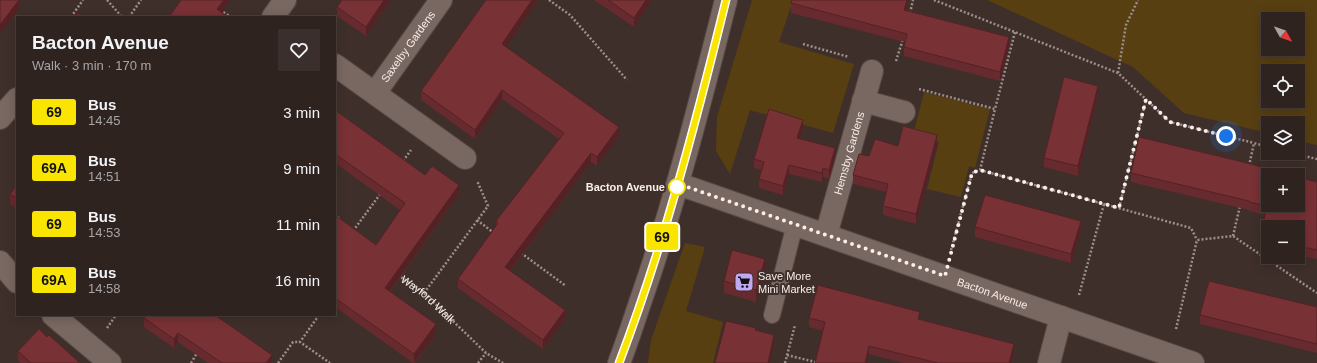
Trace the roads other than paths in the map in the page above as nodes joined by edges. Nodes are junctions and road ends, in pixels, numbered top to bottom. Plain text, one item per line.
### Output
1 (285, 0) edge
2 (441, 0) edge
3 (726, 0) edge
4 (274, 16) edge
5 (336, 66) edge
6 (872, 71) dead end
7 (375, 93) junction
8 (16, 100) edge
9 (864, 101) junction
10 (904, 112) dead end
11 (0, 118) edge
12 (465, 158) road end
13 (678, 184) junction
14 (795, 224) junction
15 (826, 235) junction
16 (0, 262) edge
17 (16, 281) edge
18 (772, 315) dead end
19 (53, 316) edge
20 (1067, 319) junction
21 (622, 357) edge
22 (110, 363) edge
23 (1048, 363) edge
24 (1193, 363) edge

1 - 4 street
2 - 7 street, Saxelby Gardens
3 - 13 street
5 - 7 street
6 - 9 street, Hemsby Gardens
7 - 12 street
8 - 11 street
9 - 10 street
9 - 15 street, Hemsby Gardens
13 - 14 street, Bacton Avenue
13 - 21 street
14 - 15 street, Bacton Avenue
14 - 18 lane
15 - 20 street, Bacton Avenue
16 - 17 street
19 - 22 street
20 - 23 street
20 - 24 street, Bacton Avenue

